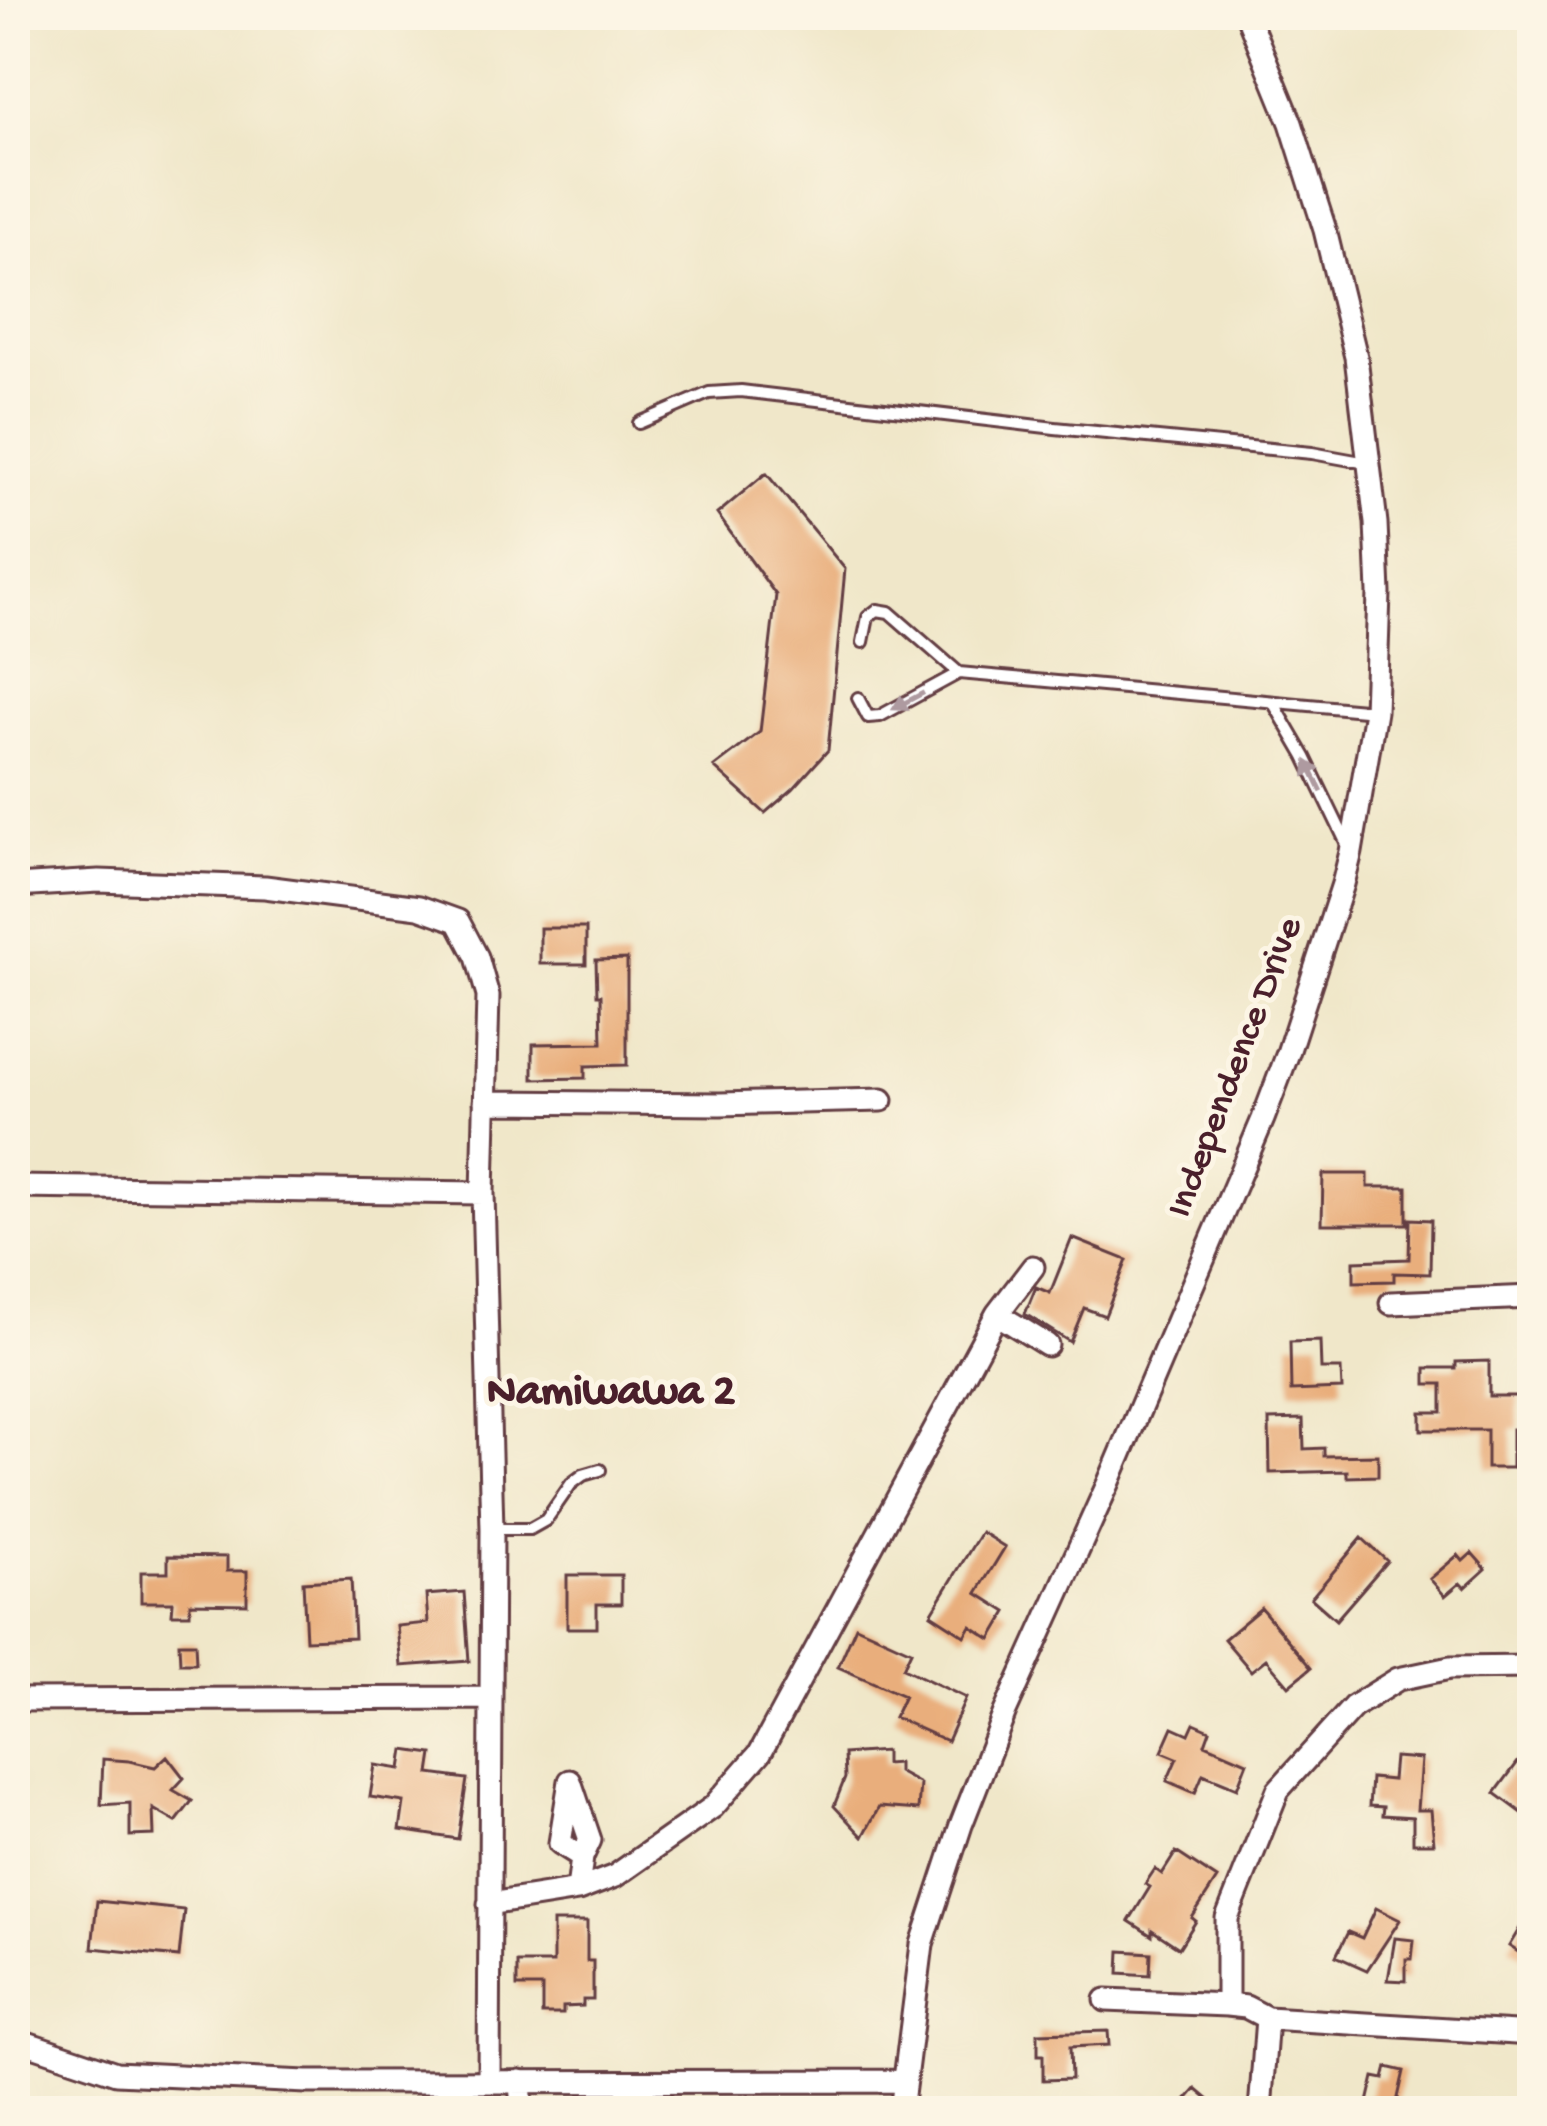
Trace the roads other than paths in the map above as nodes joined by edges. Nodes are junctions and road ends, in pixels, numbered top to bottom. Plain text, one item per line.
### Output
1 (1247, 15) edge
2 (639, 423) dead end
3 (1370, 464) junction
4 (863, 642) dead end
5 (959, 673) junction
6 (858, 698) dead end
7 (1274, 702) junction
8 (1375, 711) junction
9 (1351, 853) junction
10 (15, 886) edge
11 (882, 1100) dead end
12 (485, 1102) junction
13 (15, 1187) edge
14 (483, 1193) junction
15 (1033, 1267) dead end
16 (1532, 1297) edge
17 (1391, 1303) dead end
18 (997, 1314) junction
19 (1047, 1345) dead end
20 (600, 1470) dead end
21 (492, 1529) junction
22 (1532, 1666) edge
23 (490, 1698) junction
24 (15, 1700) edge
25 (582, 1857) dead end
26 (578, 1890) junction
27 (489, 1904) junction
28 (1106, 2000) dead end
29 (1227, 2005) junction
30 (1268, 2018) junction
31 (1532, 2034) edge
32 (15, 2039) edge
33 (489, 2081) junction
34 (520, 2081) junction
35 (903, 2081) junction
36 (522, 2111) edge
37 (901, 2111) edge
38 (1259, 2111) edge

1 - 3 street, Independence Drive
2 - 3 lane
3 - 8 street, Independence Drive
4 - 5 lane
5 -> 6 lane
5 - 7 lane
7 - 8 lane
9 -> 7 lane
8 - 9 street, Independence Drive
9 - 35 street, Independence Drive
10 - 12 street
11 - 12 street
12 - 14 street
13 - 14 street
14 - 21 street
15 - 18 street
16 - 17 street
18 - 19 street
18 - 26 street
20 - 21 lane
21 - 23 street
22 - 29 street
23 - 24 street
23 - 27 street
25 - 26 street
26 - 27 street
27 - 33 street
28 - 29 street
29 - 30 street
30 - 31 street
30 - 38 street
32 - 33 street
33 - 34 street
34 - 35 street
34 - 36 street
35 - 37 street, Independence Drive

